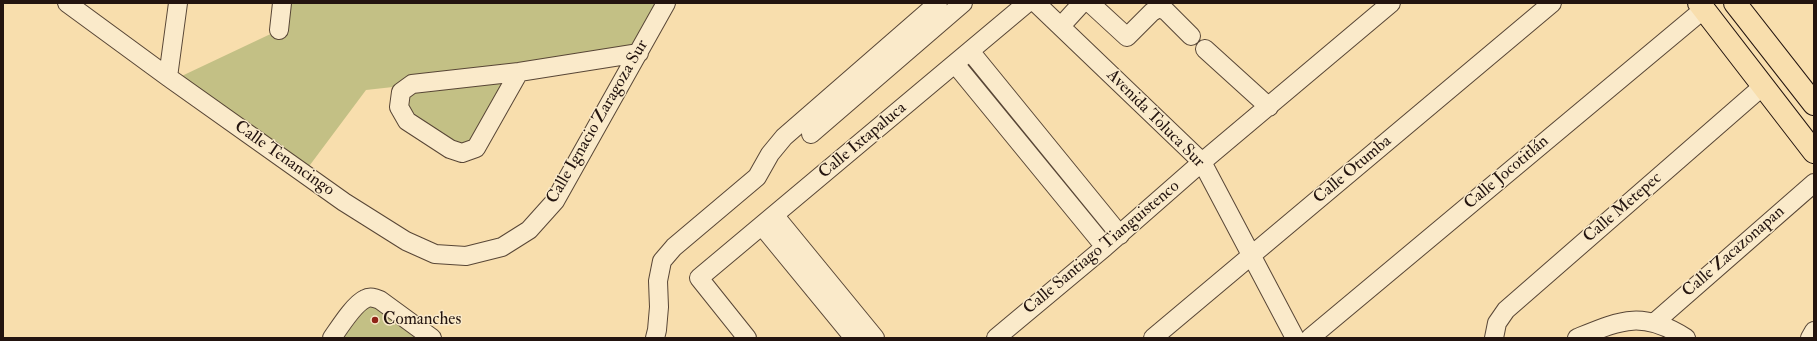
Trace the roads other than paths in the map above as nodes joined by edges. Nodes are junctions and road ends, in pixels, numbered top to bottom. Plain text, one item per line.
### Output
1 (67, 3) edge
2 (178, 3) edge
3 (282, 3) edge
4 (666, 3) edge
5 (938, 3) edge
6 (963, 3) edge
7 (1036, 3) edge
8 (1082, 3) edge
9 (1090, 3) edge
10 (1391, 3) edge
11 (1552, 3) edge
12 (1735, 3) edge
13 (1019, 5) edge
14 (1702, 6) edge
15 (83, 9) edge
16 (1061, 26) junction
17 (279, 30) dead end
18 (1191, 36) dead end
19 (1205, 49) dead end
20 (970, 51) junction
21 (639, 53) junction
22 (955, 64) junction
23 (519, 72) junction
24 (168, 77) junction
25 (1763, 86) junction
26 (1814, 104) edge
27 (1269, 107) junction
28 (811, 134) dead end
29 (1814, 152) edge
30 (1202, 162) junction
31 (1814, 183) edge
32 (768, 221) junction
33 (1120, 234) junction
34 (502, 247) joint
35 (1105, 247) junction
36 (1250, 256) junction
37 (1655, 322) junction
38 (1814, 331) edge
39 (332, 338) edge
40 (432, 338) edge
41 (654, 338) edge
42 (747, 338) edge
43 (854, 338) edge
44 (874, 338) edge
45 (996, 338) edge
46 (1153, 338) edge
47 (1295, 338) edge
48 (1310, 338) edge
49 (1494, 338) edge
50 (1577, 338) edge
51 (1686, 338) edge
52 (1810, 338) edge

1 - 15 street, Calle Tenancingo
2 - 24 street
3 - 17 street
4 - 21 street, Calle Ignacio Zaragoza Sur
5 - 41 street
6 - 28 street
7 - 16 street, Avenida Toluca Sur
8 - 16 street
9 - 18 street
10 - 27 street, Calle Santiago Tianguistenco
11 - 36 street, Calle Otumba
12 - 26 main road
13 - 20 street, Calle Ixtapaluca
14 - 25 main road
14 - 48 street, Calle Jocotitlán
15 - 24 street, Calle Tenancingo
16 - 30 street, Avenida Toluca Sur
19 - 27 street
20 - 22 street, Calle Ixtapaluca
20 - 33 street
21 - 23 street
21 - 34 street, Calle Ignacio Zaragoza Sur
22 - 32 street, Calle Ixtapaluca
22 - 35 street
23 - 23 street
24 - 34 street, Calle Tenancingo
25 - 29 main road
25 - 49 street, Calle Metepec
27 - 30 street, Calle Santiago Tianguistenco
30 - 33 street, Calle Santiago Tianguistenco
30 - 36 street, Avenida Toluca Sur
31 - 37 street, Calle Zacazonapan
32 - 42 street, Calle Ixtapaluca
32 - 43 street
32 - 44 street
33 - 35 street, Calle Santiago Tianguistenco
35 - 45 street, Calle Santiago Tianguistenco
36 - 46 street, Calle Otumba
36 - 47 street, Avenida Toluca Sur
37 - 50 street
37 - 51 street
38 - 52 street
39 - 40 street

